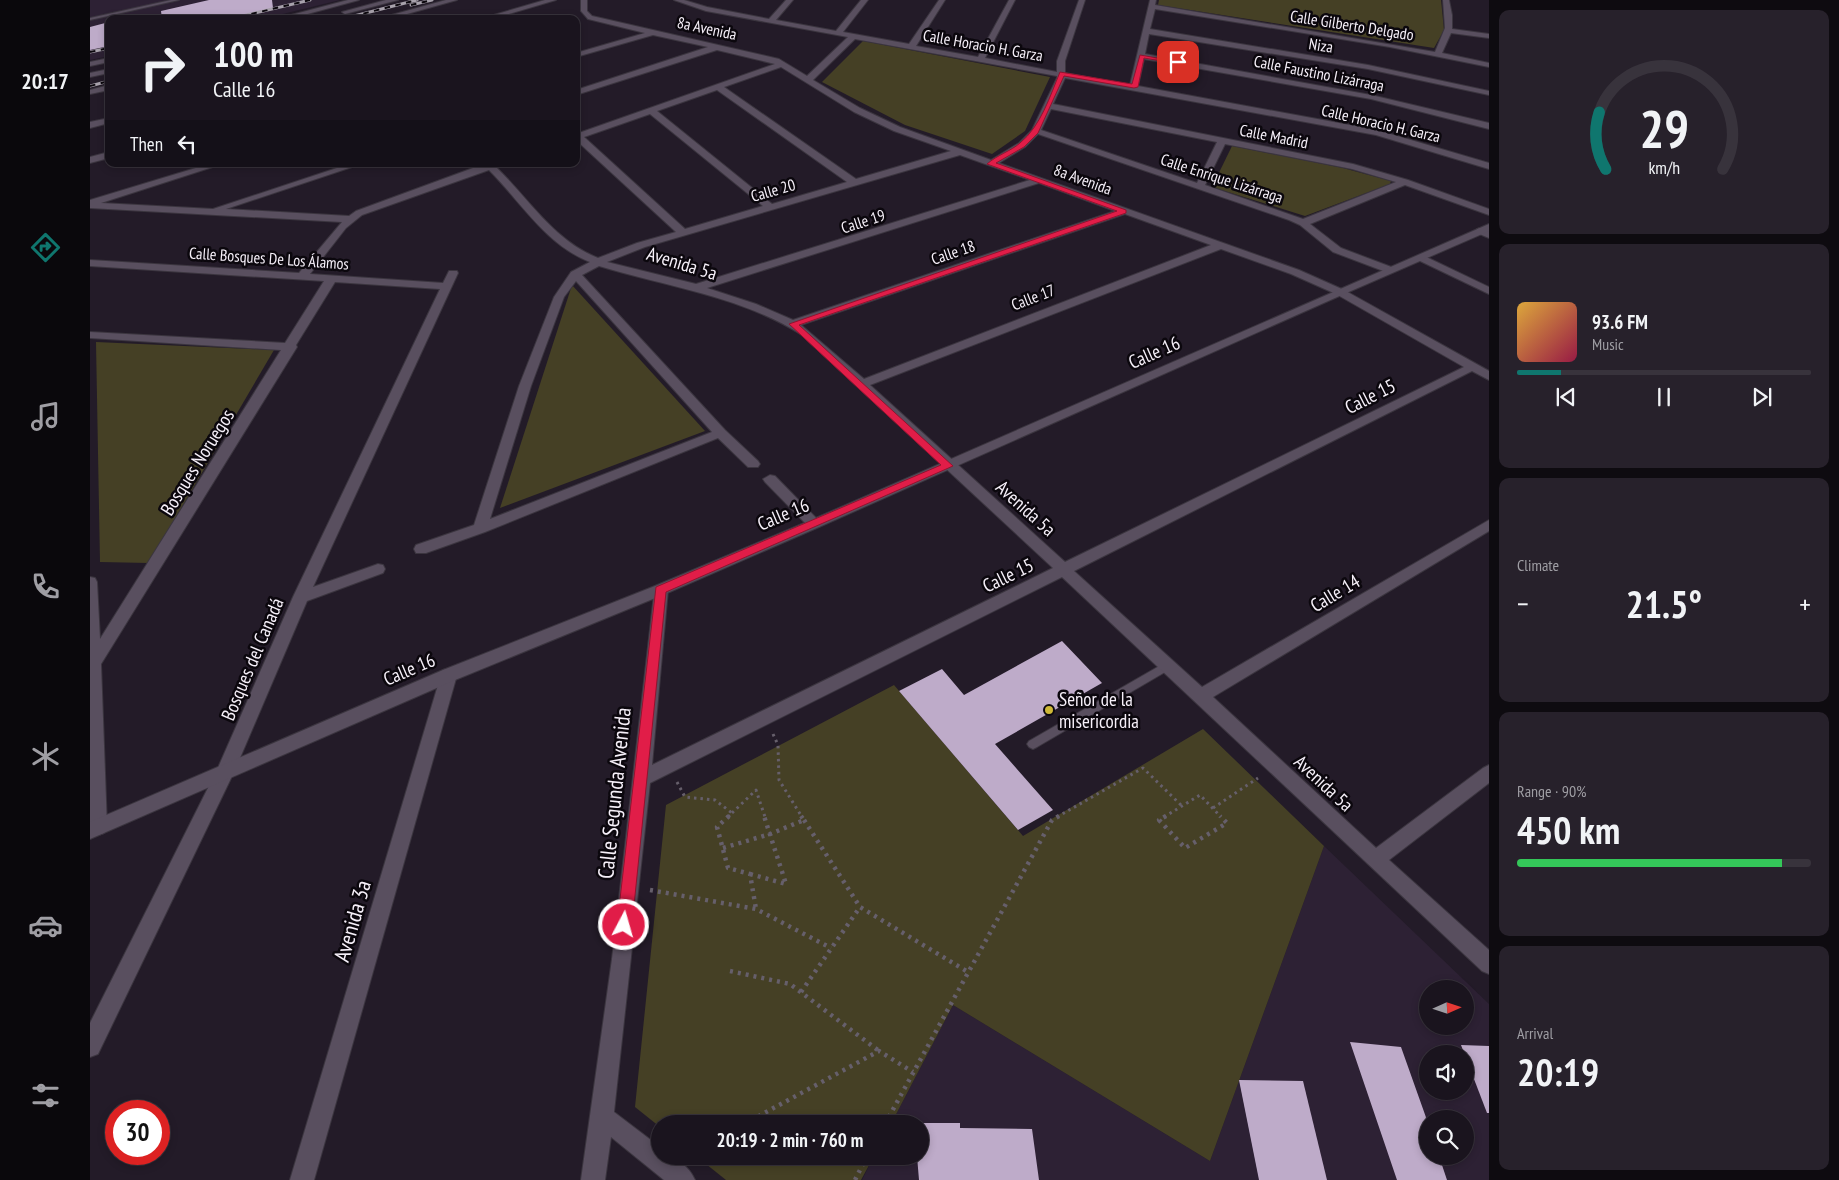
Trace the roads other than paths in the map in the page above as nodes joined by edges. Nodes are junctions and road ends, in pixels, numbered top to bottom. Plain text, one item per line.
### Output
1 (177, 0) edge
2 (356, 0) edge
3 (395, 0) edge
4 (454, 0) edge
5 (553, 0) edge
6 (584, 0) edge
7 (677, 0) edge
8 (716, 0) edge
9 (790, 0) edge
10 (865, 0) edge
11 (942, 0) edge
12 (1012, 0) edge
13 (1082, 0) edge
14 (1446, 0) edge
15 (1152, 3) edge
16 (706, 9) junction
17 (338, 14) dead end
18 (108, 15) edge
19 (294, 15) edge
20 (396, 15) edge
21 (498, 15) edge
22 (105, 16) edge
23 (90, 19) edge
24 (770, 21) junction
25 (1147, 31) junction
26 (1449, 31) junction
27 (653, 32) junction
28 (838, 33) junction
29 (854, 36) junction
30 (1489, 36) edge
31 (912, 46) junction
32 (718, 47) junction
33 (1438, 54) junction
34 (580, 55) edge
35 (1142, 56) junction
36 (981, 58) junction
37 (105, 61) edge
38 (90, 64) edge
39 (782, 64) junction
40 (1489, 65) edge
41 (105, 72) edge
42 (1062, 73) junction
43 (90, 75) edge
44 (808, 80) junction
45 (718, 87) junction
46 (1134, 87) junction
47 (105, 88) edge
48 (90, 92) edge
49 (580, 92) edge
50 (1489, 94) edge
51 (1048, 106) junction
52 (651, 110) junction
53 (105, 121) edge
54 (90, 125) edge
55 (1489, 126) edge
56 (1036, 131) junction
57 (580, 135) edge
58 (580, 139) edge
59 (1222, 141) junction
60 (959, 152) junction
61 (105, 156) edge
62 (90, 160) edge
63 (991, 164) junction
64 (1489, 166) edge
65 (208, 167) edge
66 (348, 167) edge
67 (484, 167) edge
68 (495, 167) edge
69 (1039, 180) junction
70 (1405, 182) junction
71 (855, 183) junction
72 (1200, 187) junction
73 (90, 204) edge
74 (769, 206) junction
75 (1124, 211) junction
76 (209, 212) junction
77 (1489, 212) edge
78 (349, 219) junction
79 (1303, 223) junction
80 (1486, 231) edge
81 (682, 232) junction
82 (1221, 245) junction
83 (1422, 258) junction
84 (598, 262) junction
85 (90, 263) edge
86 (1390, 270) junction
87 (575, 274) junction
88 (302, 277) junction
89 (331, 279) junction
90 (449, 280) joint
91 (695, 288) junction
92 (1489, 291) edge
93 (1340, 292) junction
94 (793, 324) junction
95 (90, 336) edge
96 (291, 347) junction
97 (1472, 367) junction
98 (1489, 376) edge
99 (860, 385) junction
100 (720, 433) junction
101 (753, 464) dead end
102 (948, 466) junction
103 (770, 480) dead end
104 (814, 524) junction
105 (1489, 525) edge
106 (480, 528) junction
107 (421, 549) dead end
108 (378, 569) dead end
109 (1063, 570) junction
110 (90, 582) edge
111 (660, 590) junction
112 (300, 597) junction
113 (93, 663) junction
114 (1168, 666) junction
115 (449, 675) junction
116 (1201, 696) junction
117 (1033, 744) dead end
118 (225, 772) junction
119 (1489, 772) edge
120 (641, 780) junction
121 (94, 829) edge
122 (1375, 860) junction
123 (1489, 964) edge
124 (90, 1046) edge
125 (603, 1117) junction
126 (302, 1180) edge
127 (593, 1180) edge
128 (683, 1180) edge

1 - 18 lane
2 - 19 street
3 - 17 street
4 - 20 street
5 - 21 street
6 - 27 street, 8a Avenida
7 - 16 street, Calle Horacio H. Garza
8 - 16 street
9 - 24 street
10 - 28 street
11 - 31 street
12 - 36 street
13 - 42 street
14 - 26 street
15 - 25 street
15 - 33 street, Calle Gilberto Delgado
16 - 24 street, Calle Horacio H. Garza
22 - 23 lane
24 - 28 street, Calle Horacio H. Garza
25 - 35 street
25 - 50 street, Niza
26 - 30 street
26 - 33 street
27 - 32 street, 8a Avenida
27 - 34 street
28 - 29 street, Calle Horacio H. Garza
29 - 31 street, Calle Horacio H. Garza
29 - 44 street
31 - 36 street, Calle Horacio H. Garza
32 - 39 street, 8a Avenida
32 - 49 street
33 - 40 street, Calle Gilberto Delgado
35 - 46 street
35 - 55 street, Calle Faustino Lizárraga
36 - 42 street, Calle Horacio H. Garza
37 - 38 street
39 - 44 street, 8a Avenida
39 - 45 street
41 - 43 street
42 - 46 street, Calle Horacio H. Garza
42 - 51 street
44 - 60 street, 8a Avenida
45 - 52 street
45 - 71 street
46 - 64 street, Calle Horacio H. Garza
47 - 48 street
51 - 56 street
51 - 59 street, Calle Madrid
52 - 57 street
52 - 74 street
53 - 54 street
56 - 63 street
56 - 72 street, Calle Enrique Lizárraga
58 - 81 street
59 - 70 street, Calle Madrid
59 - 72 street
60 - 63 street, 8a Avenida
60 - 71 street, Calle 20
61 - 62 street
63 - 69 street, 8a Avenida
65 - 73 street
66 - 76 street
67 - 78 street
68 - 84 street, Avenida 5a
69 - 75 street, 8a Avenida
69 - 91 street, Calle 19
70 - 77 street, Calle Madrid
70 - 79 street
71 - 74 street, Calle 20
72 - 79 street, Calle Enrique Lizárraga
73 - 76 street
74 - 81 street, Calle 20
75 - 82 street, 8a Avenida
75 - 94 street, Calle 18
76 - 78 street
78 - 88 street
79 - 86 street, Calle Enrique Lizárraga
80 - 83 street, Calle 16
81 - 84 street, Calle 20
82 - 93 street, 8a Avenida
82 - 99 street, Calle 17
83 - 86 street, Calle 16
83 - 92 street
84 - 87 street
84 - 91 street, Avenida 5a
85 - 88 street, Calle Bosques De Los Álamos
86 - 93 street, Calle 16
87 - 100 street
87 - 106 street
88 - 89 street, Calle Bosques De Los Álamos
89 - 90 street, Calle Bosques De Los Álamos
89 - 96 street, Bosques Noruegos
90 - 112 street, Bosques del Canadá
91 - 94 street, Avenida 5a
93 - 97 street, 8a Avenida
93 - 102 street, Calle 16
94 - 99 street, Avenida 5a
95 - 96 street
96 - 113 street, Bosques Noruegos
97 - 98 street, 8a Avenida
97 - 109 street, Calle 15
99 - 102 street, Avenida 5a
100 - 101 street
100 - 106 street
102 - 104 street, Calle 16
102 - 109 street, Avenida 5a
103 - 104 street
104 - 111 street, Calle 16
105 - 116 street, Calle 14
106 - 107 street
108 - 112 street
109 - 114 street, Avenida 5a
109 - 120 street, Calle 15
110 - 113 street
111 - 115 street, Calle 16
111 - 120 street, Calle Segunda Avenida
112 - 118 street, Bosques del Canadá
113 - 121 street
114 - 116 street, Avenida 5a
114 - 117 lane
115 - 118 street, Calle 16
115 - 126 street, Avenida 3a
116 - 122 street, Avenida 5a
118 - 121 street, Calle 16
118 - 124 street, Bosques del Canadá
119 - 122 street
120 - 125 street, Calle Segunda Avenida
122 - 123 street, Avenida 5a
125 - 127 street, Calle Segunda Avenida
125 - 128 street

